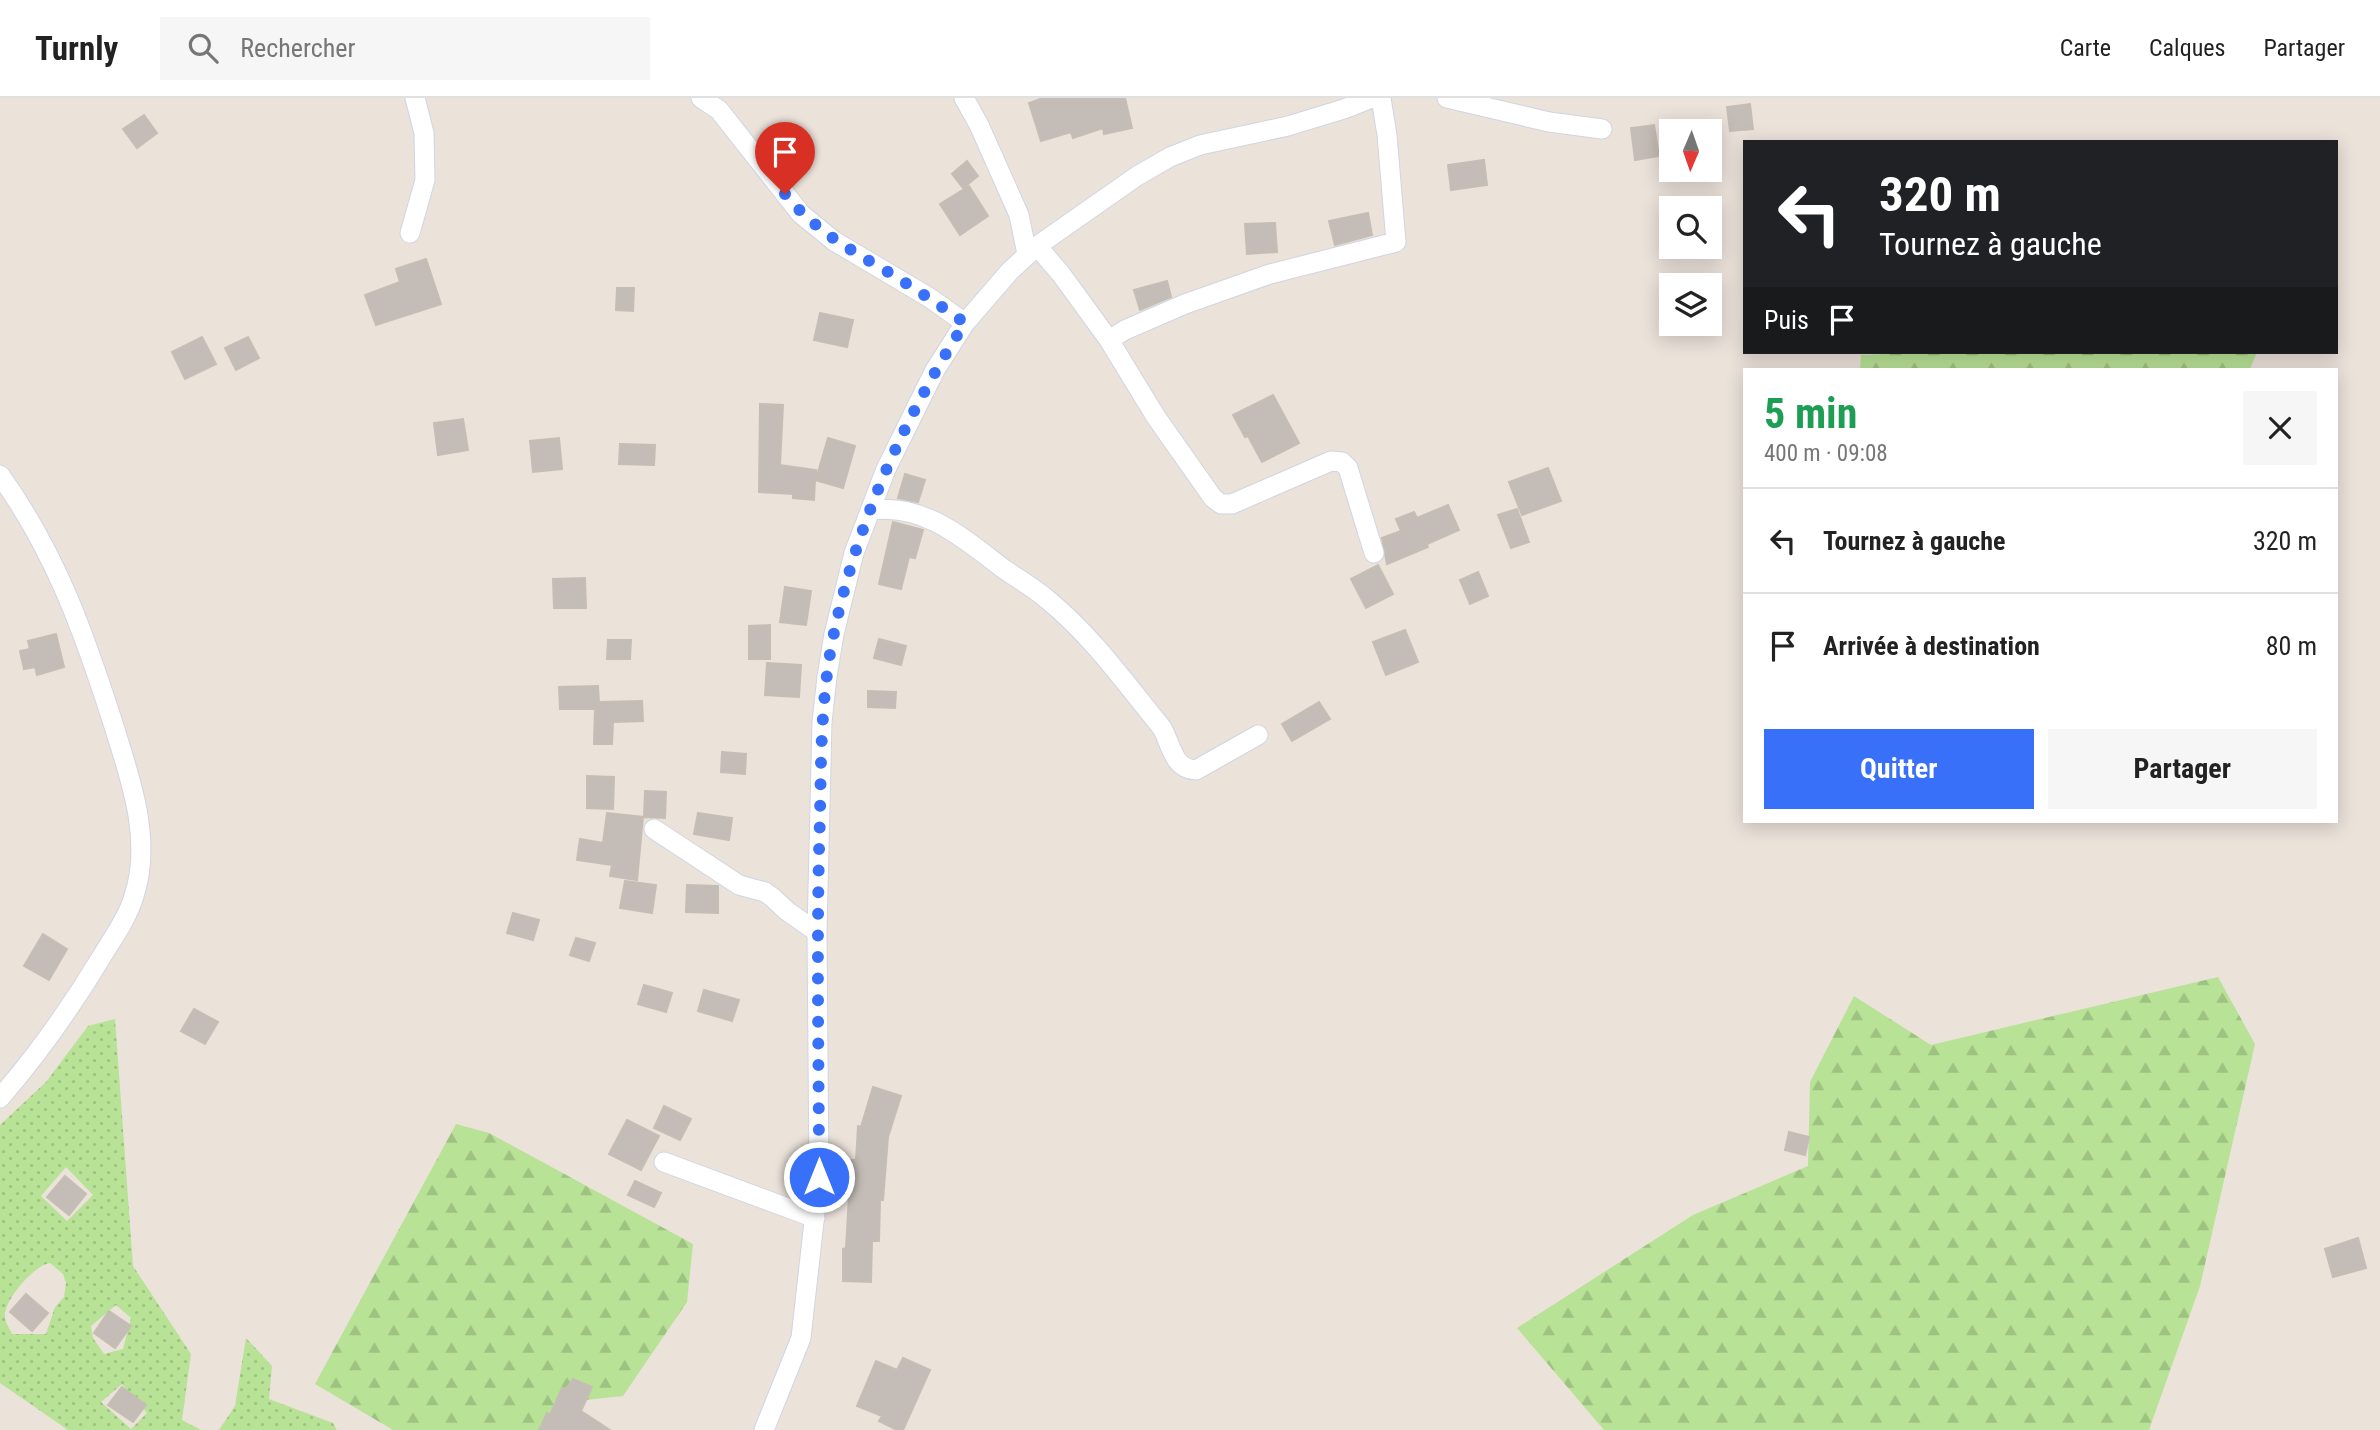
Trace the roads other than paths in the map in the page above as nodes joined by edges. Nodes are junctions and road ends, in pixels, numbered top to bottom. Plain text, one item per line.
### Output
1 (415, 98) edge
2 (701, 98) edge
3 (964, 98) edge
4 (1447, 98) edge
5 (1371, 99) edge
6 (1602, 129) dead end
7 (410, 233) dead end
8 (1032, 250) junction
9 (965, 323) junction
10 (1109, 340) junction
11 (0, 475) edge
12 (871, 510) junction
13 (1374, 553) dead end
14 (1258, 736) dead end
15 (654, 829) dead end
16 (817, 932) junction
17 (0, 1098) edge
18 (664, 1162) dead end
19 (815, 1218) junction
20 (764, 1430) edge

1 - 7 street
2 - 9 street
3 - 8 street
4 - 6 street
5 - 8 street
5 - 10 street
8 - 9 street
8 - 10 street
9 - 12 street
10 - 13 street
11 - 17 street
12 - 14 street
12 - 16 street
15 - 16 street
16 - 19 street
18 - 19 street
19 - 20 street

